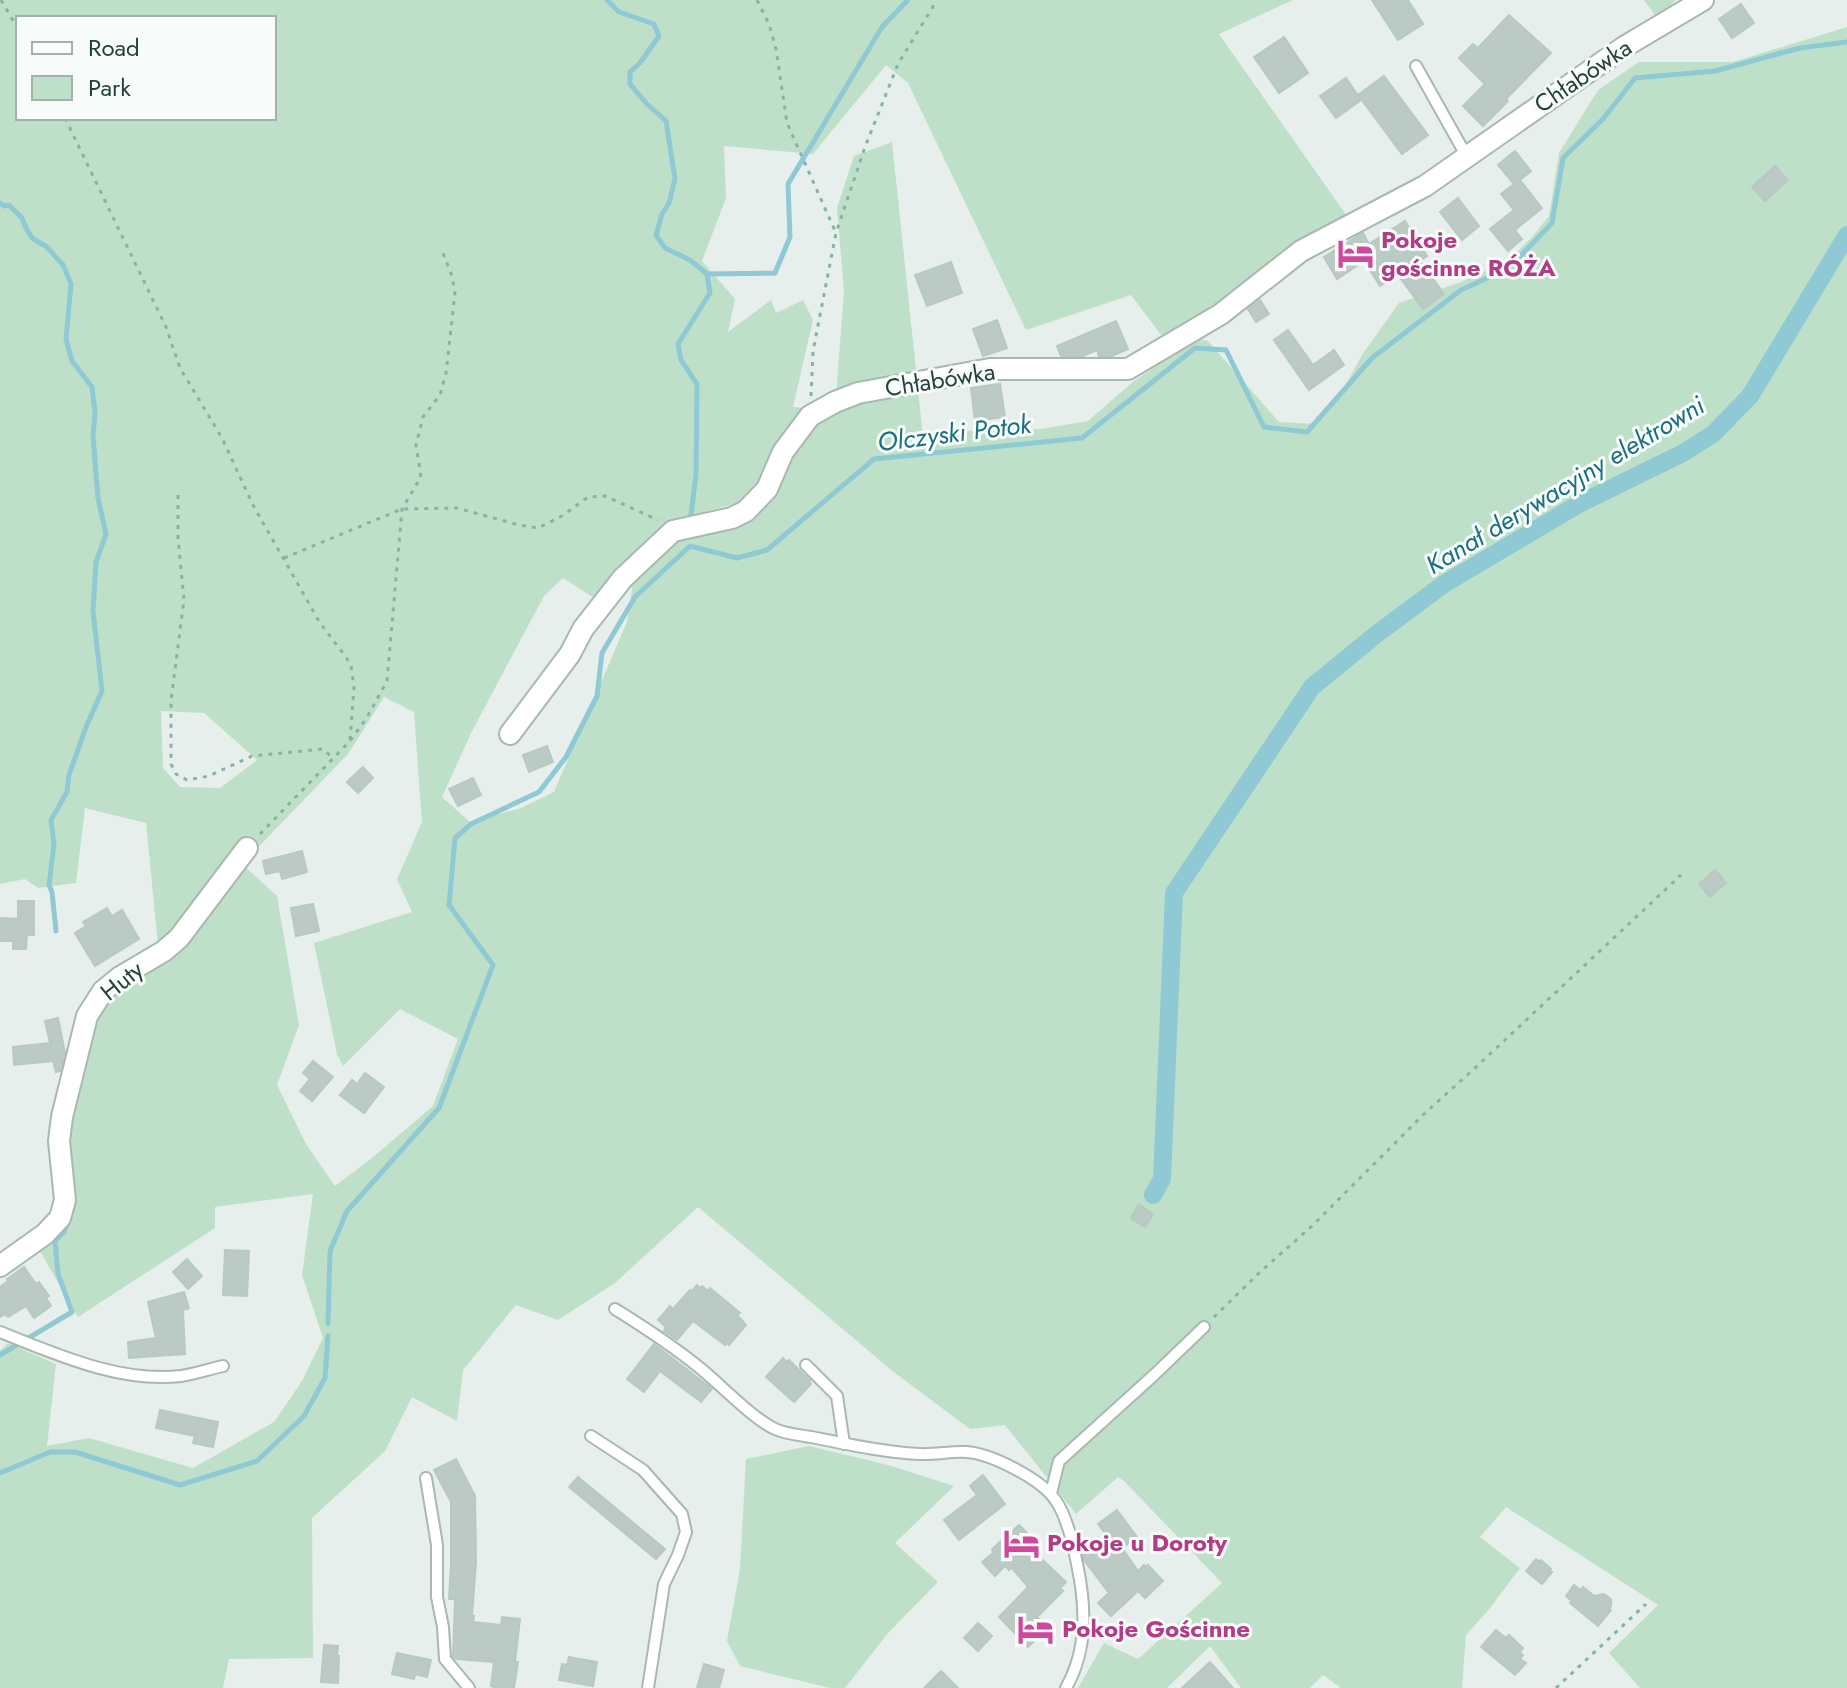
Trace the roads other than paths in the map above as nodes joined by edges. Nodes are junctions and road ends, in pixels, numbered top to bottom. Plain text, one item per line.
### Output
1 (1703, 0) edge
2 (1416, 66) dead end
3 (1467, 157) junction
4 (510, 734) dead end
5 (247, 848) road end
6 (0, 1266) edge
7 (615, 1309) dead end
8 (1204, 1327) road end
9 (0, 1332) edge
10 (806, 1365) dead end
11 (223, 1366) dead end
12 (591, 1436) dead end
13 (844, 1444) junction
14 (426, 1478) dead end
15 (1051, 1493) junction
16 (469, 1688) edge
17 (648, 1688) edge
18 (1066, 1688) edge

1 - 3 street, Chłabówka
2 - 3 lane
3 - 4 street, Chłabówka
5 - 6 street, Huty
7 - 13 lane
8 - 15 lane
9 - 11 lane
10 - 13 lane
12 - 17 lane
13 - 15 lane
14 - 16 lane
15 - 18 lane

